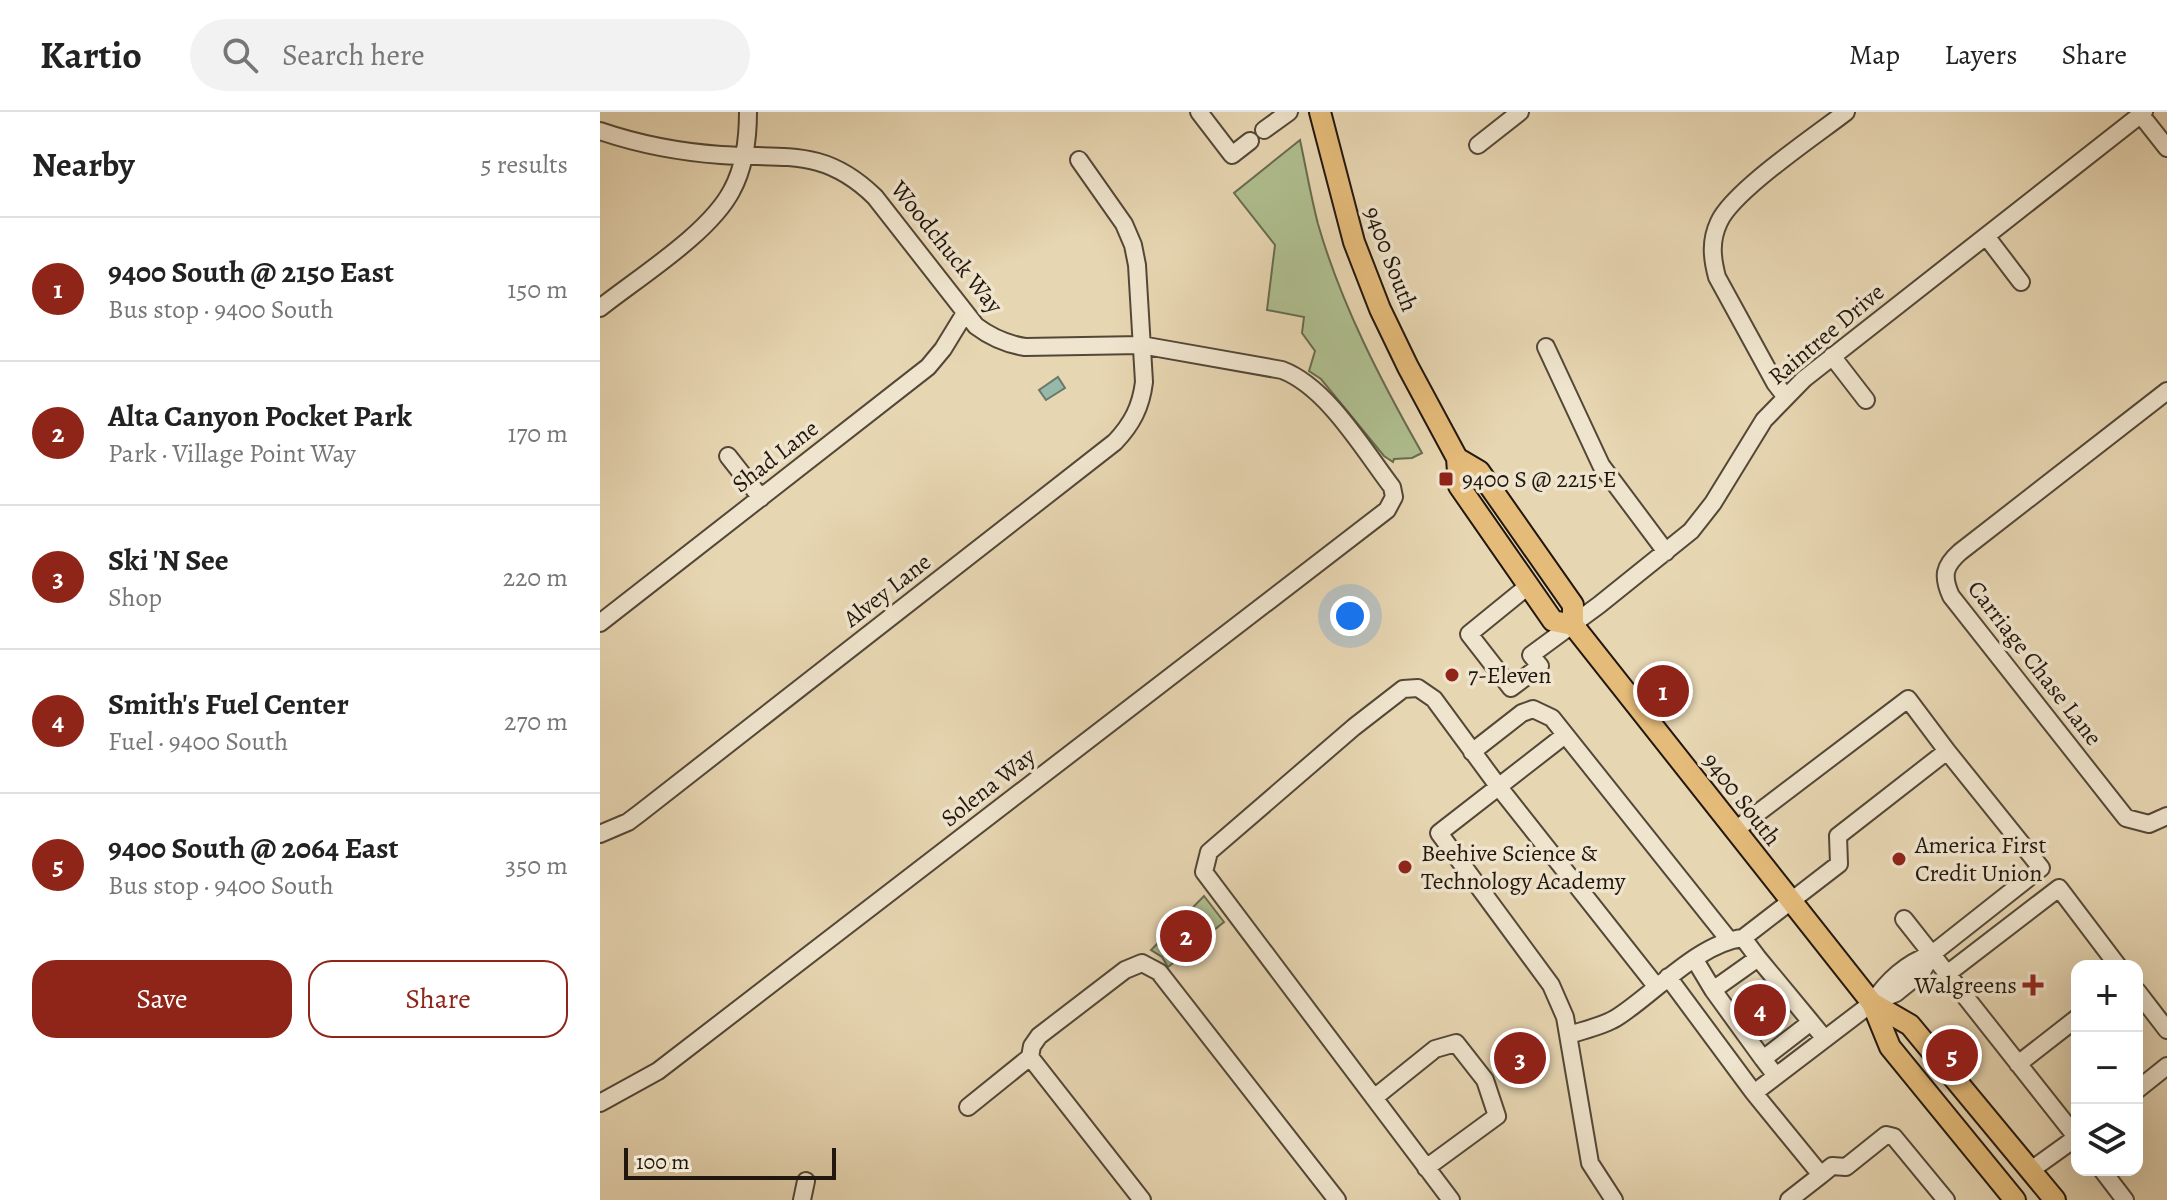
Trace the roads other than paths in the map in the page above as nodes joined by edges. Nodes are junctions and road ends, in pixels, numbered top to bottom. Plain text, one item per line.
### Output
1 (748, 112) edge
2 (1199, 112) edge
3 (1289, 112) edge
4 (1320, 112) edge
5 (1520, 112) edge
6 (1846, 112) edge
7 (2143, 113) edge
8 (1264, 130) dead end
9 (600, 131) edge
10 (1250, 141) dead end
11 (1478, 145) dead end
12 (2167, 148) edge
13 (744, 154) junction
14 (1079, 160) dead end
15 (1986, 236) junction
16 (2021, 282) dead end
17 (600, 308) edge
18 (965, 313) junction
19 (1141, 345) junction
20 (1546, 347) dead end
21 (1832, 356) junction
22 (2167, 391) edge
23 (1785, 396) junction
24 (1866, 400) dead end
25 (728, 456) dead end
26 (1457, 458) junction
27 (1394, 497) joint
28 (761, 498) junction
29 (1666, 552) junction
30 (1528, 586) junction
31 (601, 619) edge
32 (1573, 625) junction
33 (1565, 735) junction
34 (1947, 751) junction
35 (1472, 752) junction
36 (1498, 786) junction
37 (2167, 816) edge
38 (1734, 831) junction
39 (600, 834) edge
40 (1790, 901) junction
41 (1904, 919) dead end
42 (1736, 939) junction
43 (1932, 954) junction
44 (1758, 958) junction
45 (1695, 960) junction
46 (2113, 960) edge
47 (1947, 974) junction
48 (1662, 981) junction
49 (1713, 990) junction
50 (2143, 999) edge
51 (1872, 1003) junction
52 (1811, 1022) junction
53 (2071, 1023) edge
54 (2167, 1030) edge
55 (1569, 1035) junction
56 (1825, 1039) junction
57 (1030, 1057) junction
58 (1763, 1059) junction
59 (2018, 1064) junction
60 (2167, 1066) edge
61 (1776, 1076) junction
62 (2143, 1085) edge
63 (1754, 1093) junction
64 (1374, 1098) junction
65 (600, 1103) edge
66 (968, 1107) dead end
67 (2071, 1130) edge
68 (2071, 1141) edge
69 (1426, 1168) junction
70 (2031, 1170) junction
71 (1821, 1175) junction
72 (2107, 1176) edge
73 (806, 1181) dead end
74 (1137, 1198) edge
75 (2008, 1198) edge
76 (802, 1200) edge
77 (1337, 1200) edge
78 (1451, 1200) edge
79 (1614, 1200) edge
80 (1789, 1200) edge
81 (1946, 1200) edge
82 (2055, 1200) edge
83 (2125, 1200) edge

1 - 13 street
2 - 10 street
3 - 8 street
4 - 26 main road, 9400 South
5 - 11 street
6 - 23 street
7 - 12 street
7 - 15 street, Raintree Drive
9 - 13 street, Woodchuck Way
13 - 17 street
13 - 18 street, Woodchuck Way
14 - 19 street, Alvey Lane
15 - 16 street
15 - 21 street, Raintree Drive
18 - 19 street, Woodchuck Way
18 - 28 street, Shad Lane
19 - 27 street, Woodchuck Way
19 - 39 street, Alvey Lane
20 - 29 street
21 - 23 street, Raintree Drive
21 - 24 street
22 - 37 street, Carriage Chase Lane
23 - 29 street, Raintree Drive
25 - 28 street
26 - 30 main road, 9400 South
26 - 32 main road, 9400 South
27 - 65 street, Solena Way
28 - 31 street, Shad Lane
29 - 32 street, Raintree Drive
30 - 32 main road, 9400 South
30 - 32 street, Raintree Drive
32 - 38 main road, 9400 South
33 - 35 street
33 - 36 street
33 - 42 street
34 - 38 street
34 - 40 street
34 - 43 street
35 - 36 street
35 - 64 street
36 - 48 street
36 - 55 street
38 - 40 main road, 9400 South
40 - 42 street
40 - 51 main road, 9400 South
41 - 43 street
42 - 44 street
42 - 45 street
43 - 47 street
43 - 51 street
44 - 49 street
44 - 52 street
45 - 48 street
45 - 49 street
46 - 47 street
47 - 59 street
48 - 55 street
48 - 63 street
49 - 58 street
50 - 54 street
51 - 56 street
51 - 70 main road, 9400 South
51 - 75 main road, 9400 South
52 - 56 street
52 - 58 street
53 - 59 street
55 - 79 street
56 - 61 street
57 - 66 street
57 - 74 street
57 - 77 street
58 - 61 street
59 - 67 street
60 - 62 street
61 - 63 street
63 - 71 street
64 - 69 street
64 - 69 street
68 - 70 street
69 - 78 street
70 - 82 main road, 9400 South
71 - 80 street
71 - 81 street
72 - 83 street
73 - 76 street

